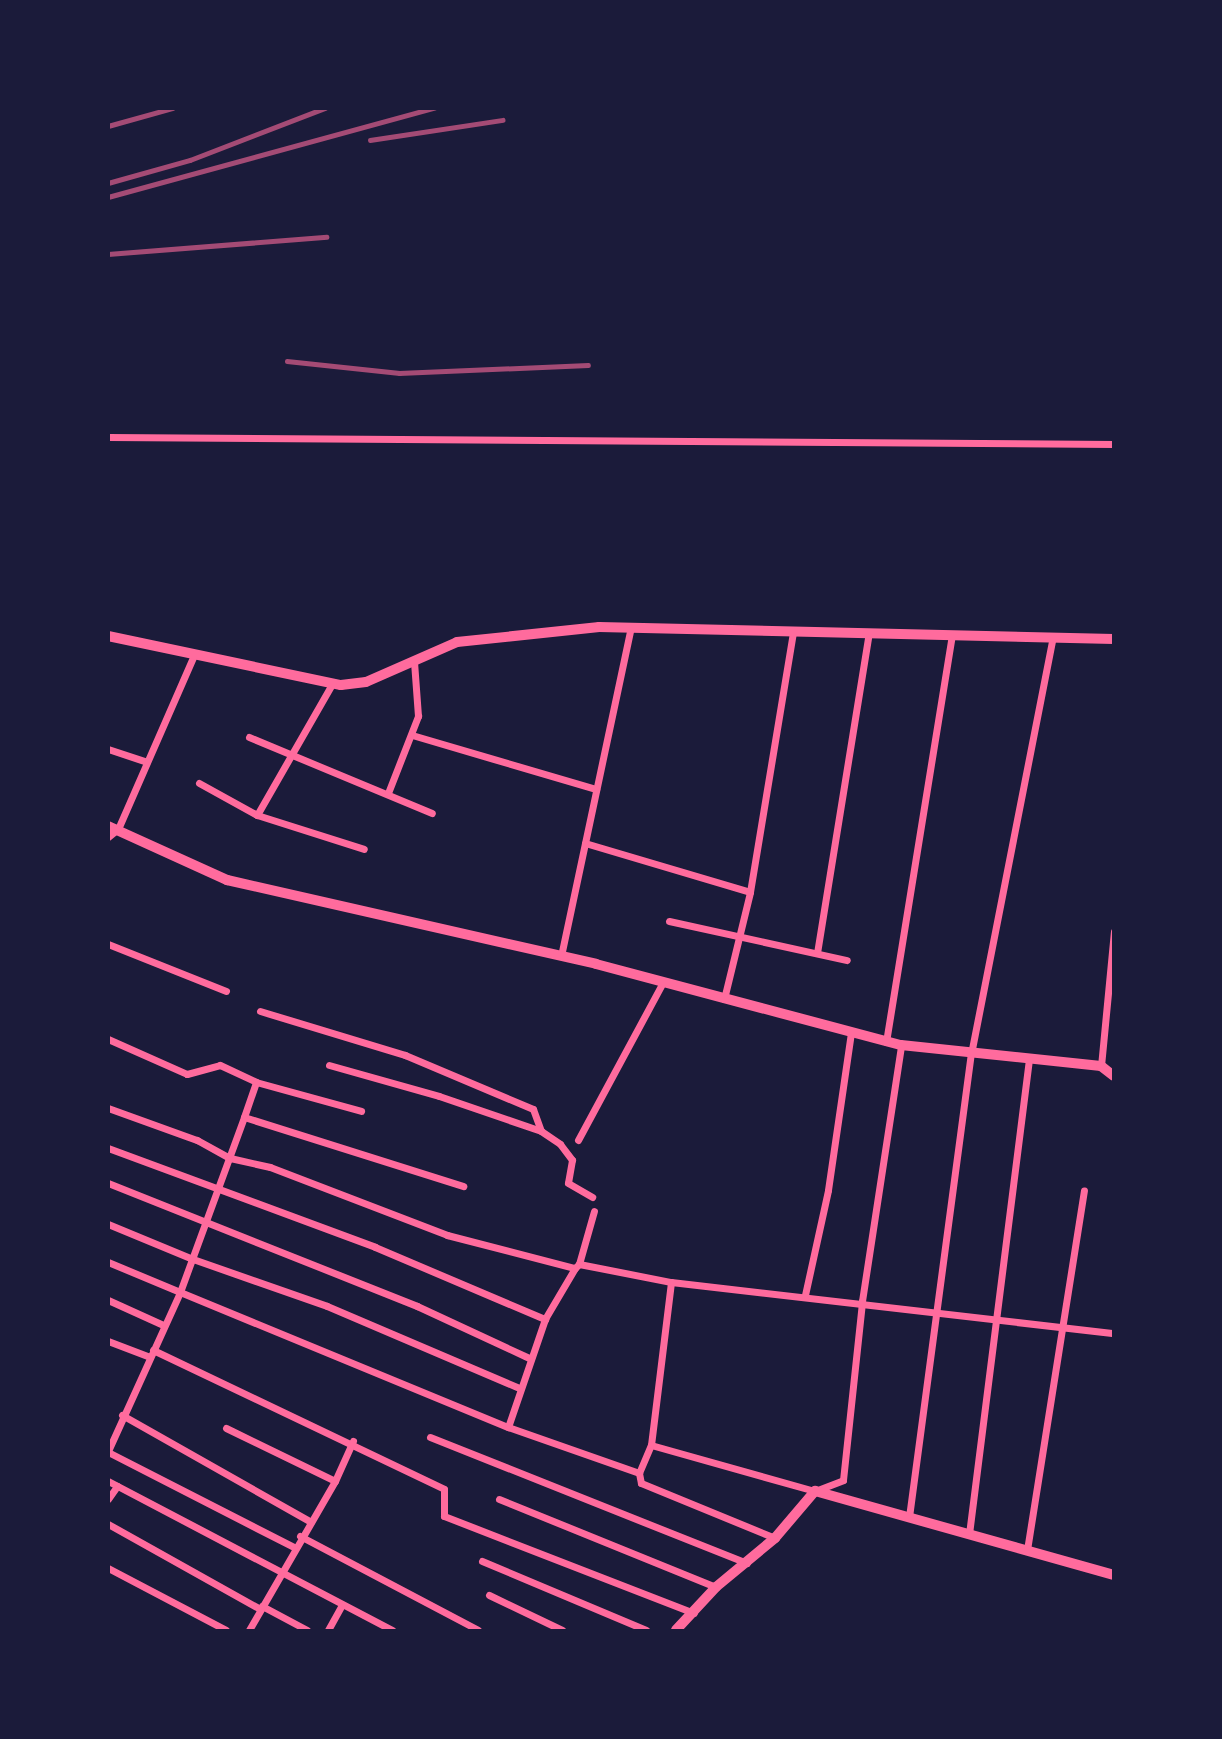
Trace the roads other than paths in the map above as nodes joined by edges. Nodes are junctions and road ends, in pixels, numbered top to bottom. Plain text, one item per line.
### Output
1 (108, 437) edge
2 (1114, 444) edge
3 (631, 627) junction
4 (793, 632) junction
5 (869, 633) junction
6 (952, 635) junction
7 (108, 636) edge
8 (1053, 637) junction
9 (1114, 639) edge
10 (193, 657) junction
11 (414, 662) junction
12 (332, 684) junction
13 (412, 735) junction
14 (249, 737) dead end
15 (108, 749) edge
16 (292, 755) junction
17 (147, 762) junction
18 (199, 783) dead end
19 (596, 789) junction
20 (388, 793) junction
21 (432, 813) dead end
22 (257, 815) junction
23 (113, 827) edge
24 (108, 837) edge
25 (585, 843) junction
26 (364, 849) dead end
27 (750, 892) junction
28 (669, 921) dead end
29 (1114, 932) edge
30 (740, 936) junction
31 (108, 944) edge
32 (817, 953) junction
33 (561, 956) junction
34 (847, 960) dead end
35 (663, 982) junction
36 (226, 991) dead end
37 (724, 999) junction
38 (260, 1011) dead end
39 (851, 1032) junction
40 (108, 1039) edge
41 (886, 1042) junction
42 (901, 1045) junction
43 (971, 1054) junction
44 (1029, 1060) junction
45 (329, 1065) dead end
46 (1101, 1066) junction
47 (1114, 1076) edge
48 (256, 1082) junction
49 (108, 1108) edge
50 (361, 1111) dead end
51 (244, 1117) junction
52 (541, 1131) junction
53 (578, 1140) dead end
54 (108, 1147) edge
55 (230, 1158) junction
56 (108, 1183) edge
57 (463, 1186) dead end
58 (1084, 1190) dead end
59 (217, 1191) junction
60 (592, 1196) dead end
61 (594, 1211) dead end
62 (203, 1223) junction
63 (108, 1224) edge
64 (190, 1258) junction
65 (108, 1262) edge
66 (577, 1266) junction
67 (671, 1282) junction
68 (180, 1293) junction
69 (805, 1295) junction
70 (108, 1300) edge
71 (862, 1301) junction
72 (937, 1310) junction
73 (996, 1318) junction
74 (545, 1319) junction
75 (163, 1325) junction
76 (1060, 1326) junction
77 (1114, 1333) edge
78 (108, 1341) edge
79 (152, 1353) junction
80 (529, 1358) junction
81 (520, 1388) junction
82 (122, 1415) junction
83 (508, 1427) junction
84 (226, 1428) dead end
85 (430, 1437) dead end
86 (353, 1441) junction
87 (650, 1445) junction
88 (108, 1451) edge
89 (639, 1473) junction
90 (108, 1481) edge
91 (335, 1481) junction
92 (117, 1486) junction
93 (815, 1491) junction
94 (108, 1499) edge
95 (499, 1499) dead end
96 (909, 1517) junction
97 (311, 1522) junction
98 (108, 1524) edge
99 (969, 1534) junction
100 (300, 1536) junction
101 (775, 1538) junction
102 (294, 1547) junction
103 (1027, 1550) junction
104 (482, 1561) dead end
105 (747, 1564) junction
106 (108, 1568) edge
107 (282, 1571) junction
108 (1114, 1575) edge
109 (716, 1587) junction
110 (489, 1595) dead end
111 (342, 1605) junction
112 (261, 1607) junction
113 (694, 1613) junction
114 (226, 1630) edge
115 (249, 1630) edge
116 (307, 1630) edge
117 (328, 1630) edge
118 (392, 1630) edge
119 (478, 1630) edge
120 (562, 1630) edge
121 (646, 1630) edge
122 (676, 1630) edge

1 - 2 street
3 - 4 street
3 - 11 street
3 - 19 street
4 - 5 street
4 - 27 street
5 - 6 street
5 - 32 street
6 - 8 street
6 - 41 street
7 - 10 street
8 - 9 street
8 - 43 street
10 - 12 street
10 - 17 street
11 - 12 street
11 - 13 street
12 - 16 street
13 - 19 street
13 - 20 street
14 - 16 street
15 - 17 street
16 - 20 street
16 - 22 street
17 - 23 street
18 - 22 street
19 - 25 street
20 - 21 street
22 - 26 street
23 - 24 street
23 - 33 street
25 - 27 street
25 - 33 street
27 - 30 street
28 - 30 street
29 - 46 street
30 - 32 street
30 - 37 street
31 - 36 street
32 - 34 street
33 - 35 street
35 - 37 street
35 - 53 street
37 - 39 street
38 - 52 street
39 - 41 street
39 - 69 street
40 - 48 street
41 - 42 street
42 - 43 street
42 - 71 street
43 - 44 street
43 - 72 street
44 - 46 street
44 - 73 street
45 - 52 street
46 - 47 street
48 - 50 street
48 - 51 street
49 - 55 street
51 - 55 street
51 - 57 street
52 - 60 street
54 - 59 street
55 - 59 street
55 - 66 street
56 - 62 street
58 - 76 street
59 - 62 street
59 - 74 street
61 - 66 street
62 - 64 street
62 - 80 street
63 - 64 street
64 - 68 street
64 - 81 street
65 - 68 street
66 - 67 street
66 - 74 street
67 - 69 street
67 - 87 street
68 - 75 street
68 - 83 street
69 - 71 street
70 - 75 street
71 - 72 street
71 - 93 street
72 - 73 street
72 - 96 street
73 - 76 street
73 - 99 street
74 - 80 street
75 - 79 street
76 - 77 street
76 - 103 street
78 - 79 street
79 - 82 street
79 - 86 street
80 - 81 street
81 - 83 street
82 - 88 street
82 - 97 street
83 - 89 street
84 - 91 street
85 - 105 street
86 - 91 street
86 - 113 street
87 - 89 street
87 - 93 street
88 - 102 street
89 - 101 street
90 - 92 street
91 - 97 street
92 - 94 street
92 - 107 street
93 - 96 street
93 - 101 street
95 - 109 street
96 - 99 street
97 - 100 street
98 - 112 street
99 - 103 street
100 - 102 street
100 - 119 street
101 - 105 street
102 - 107 street
103 - 108 street
104 - 121 street
105 - 109 street
106 - 114 street
107 - 111 street
107 - 112 street
109 - 113 street
110 - 120 street
111 - 117 street
111 - 118 street
112 - 115 street
112 - 116 street
113 - 122 street

